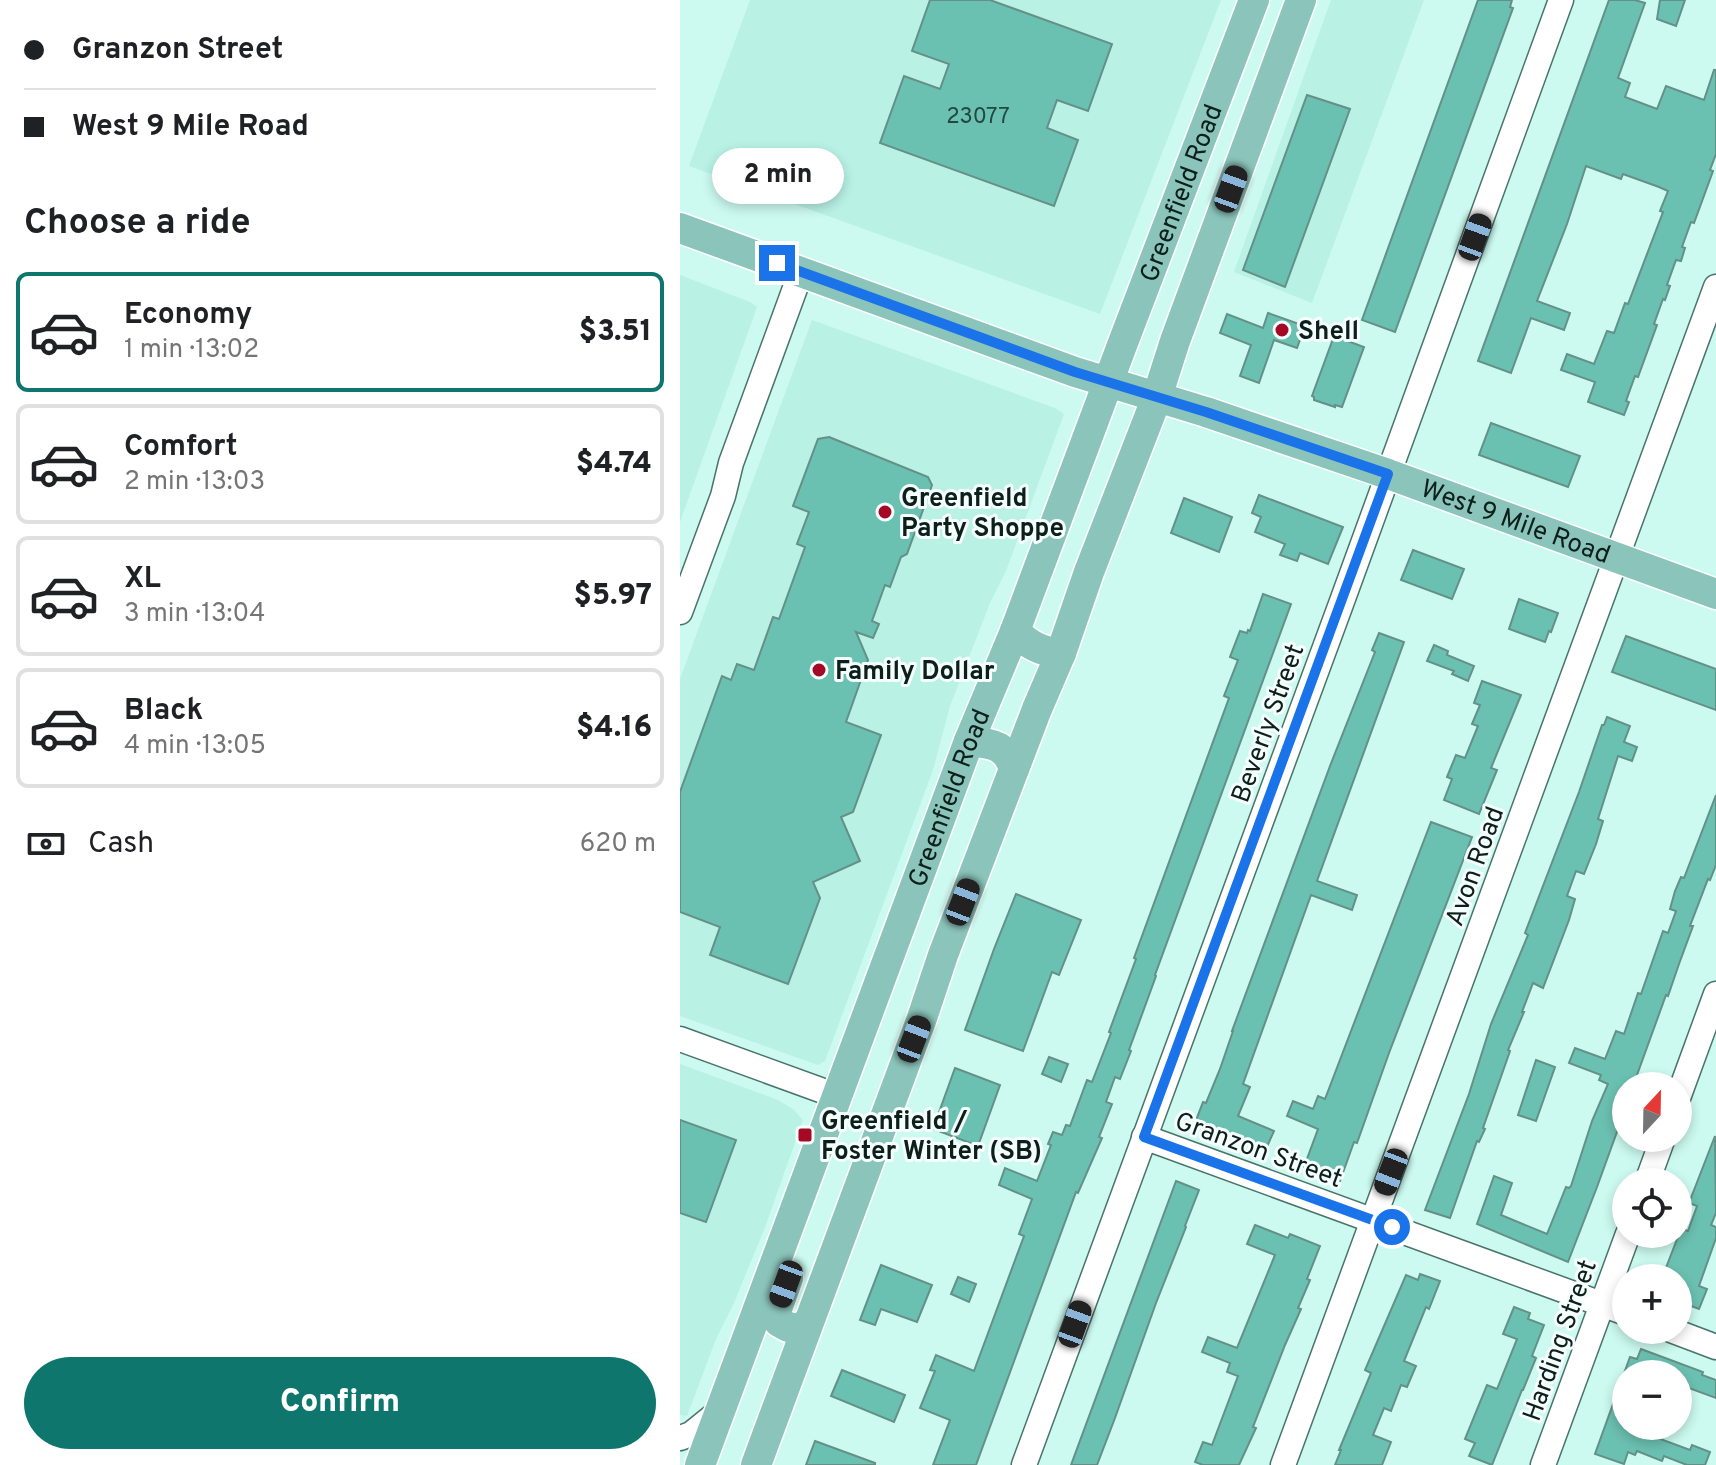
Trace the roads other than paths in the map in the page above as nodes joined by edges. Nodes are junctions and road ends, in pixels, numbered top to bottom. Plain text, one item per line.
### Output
1 (1254, 0) edge
2 (1301, 0) edge
3 (1561, 0) edge
4 (1220, 89) junction
5 (1261, 111) junction
6 (680, 228) edge
7 (801, 272) junction
8 (1716, 287) edge
9 (1710, 321) edge
10 (1107, 383) junction
11 (1157, 397) junction
12 (1388, 474) junction
13 (1618, 558) junction
14 (1716, 594) edge
15 (680, 612) edge
16 (1015, 631) junction
17 (1061, 653) junction
18 (969, 741) junction
19 (1014, 769) junction
20 (1716, 994) edge
21 (680, 1039) edge
22 (1688, 1072) edge
23 (837, 1096) junction
24 (1144, 1137) junction
25 (817, 1152) junction
26 (1373, 1220) junction
27 (1623, 1248) edge
28 (1602, 1305) junction
29 (814, 1308) junction
30 (1612, 1308) edge
31 (1692, 1338) edge
32 (1716, 1347) edge
33 (722, 1409) junction
34 (680, 1438) edge
35 (700, 1465) edge
36 (756, 1465) edge
37 (1024, 1465) edge
38 (1283, 1465) edge
39 (1543, 1465) edge

1 - 4 main road, Greenfield Road
2 - 5 main road, Greenfield Road
3 - 12 street, Beverly Street
4 - 5 main road
4 - 10 main road, Greenfield Road
5 - 11 main road, Greenfield Road
6 - 7 main road, West 9 Mile Road
7 - 10 main road, West 9 Mile Road
7 - 15 street
8 - 9 street, Avon Road
9 - 13 street, Avon Road
10 - 11 main road, West 9 Mile Road
10 - 16 main road, Greenfield Road
11 - 12 main road, West 9 Mile Road
11 - 17 main road, Greenfield Road
12 - 13 main road, West 9 Mile Road
12 - 24 street, Beverly Street
13 - 14 main road, West 9 Mile Road
13 - 26 street, Avon Road
16 - 17 main road
16 - 18 main road, Greenfield Road
17 - 19 main road, Greenfield Road
18 - 19 main road
18 - 23 main road, Greenfield Road
19 - 29 main road, Greenfield Road
20 - 22 street
21 - 23 street
23 - 25 main road, Greenfield Road
23 - 29 main road
24 - 26 street, Granzon Street
24 - 37 street, Beverly Street
25 - 29 main road
25 - 33 main road, Greenfield Road
26 - 28 street, Granzon Street
26 - 38 street, Avon Road
27 - 28 street, Harding Street
28 - 30 street, Granzon Street
28 - 39 street, Harding Street
29 - 36 main road, Greenfield Road
31 - 32 street
33 - 34 street
33 - 35 main road, Greenfield Road

